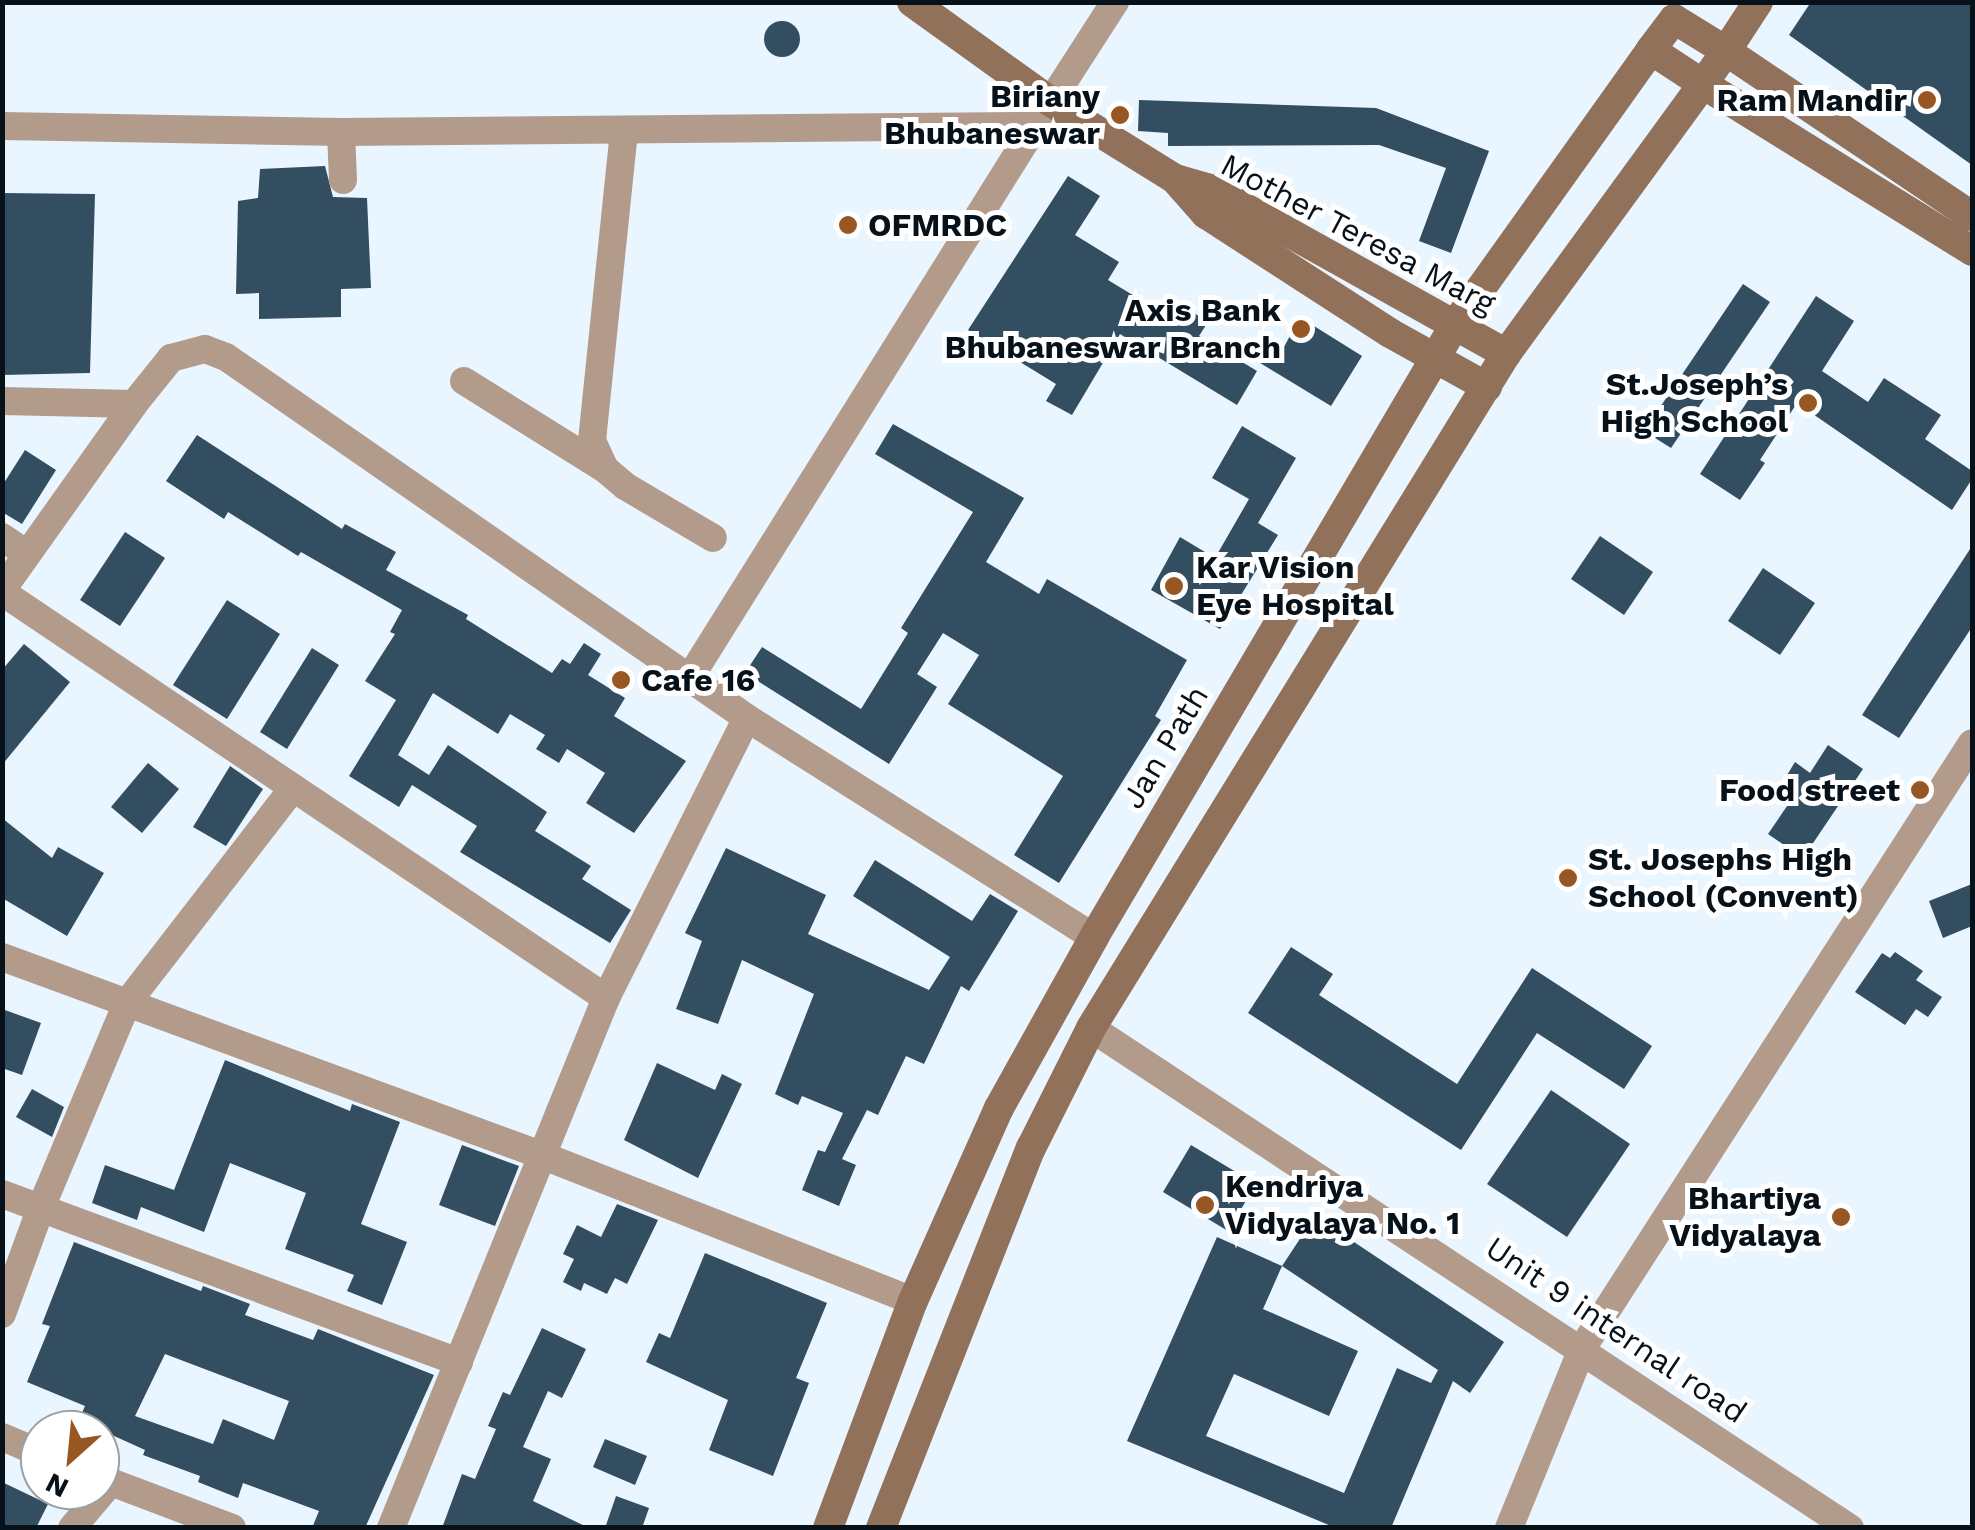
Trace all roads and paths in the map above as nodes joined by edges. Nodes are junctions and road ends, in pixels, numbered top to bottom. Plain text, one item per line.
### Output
1 (912, 2) edge
2 (1115, 2) edge
3 (1758, 2) edge
4 (1680, 10) edge
5 (1650, 50) junction
6 (1726, 51) junction
7 (1703, 84) junction
8 (1043, 114) junction
9 (2, 126) edge
10 (624, 131) junction
11 (341, 132) junction
12 (1174, 179) junction
13 (343, 180) dead end
14 (1972, 216) edge
15 (1972, 251) edge
16 (1454, 326) junction
17 (1506, 354) junction
18 (1436, 360) junction
19 (464, 380) dead end
20 (1486, 387) junction
21 (2, 402) edge
22 (134, 404) junction
23 (605, 469) junction
24 (2, 537) edge
25 (713, 538) dead end
26 (27, 554) junction
27 (2, 591) edge
28 (689, 679) junction
29 (747, 718) junction
30 (1972, 743) edge
31 (293, 788) junction
32 (1094, 937) junction
33 (2, 957) edge
34 (606, 998) junction
35 (127, 1003) junction
36 (1091, 1028) junction
37 (541, 1155) junction
38 (2, 1194) edge
39 (40, 1210) junction
40 (913, 1301) junction
41 (2, 1314) edge
42 (1582, 1348) junction
43 (459, 1362) junction
44 (120, 1486) edge
45 (232, 1528) edge
46 (390, 1528) edge
47 (828, 1528) edge
48 (881, 1528) edge
49 (1510, 1528) edge
50 (1850, 1528) edge

1 - 8 main road, Mother Teresa Marg
2 - 8 street
3 - 6 main road
4 - 5 main road, Jan Path
4 - 6 main road
5 - 7 main road
5 - 16 main road, Jan Path
6 - 7 main road
6 - 14 main road
7 - 15 main road
7 - 17 main road
8 - 10 street
8 - 12 main road, Mother Teresa Marg
8 - 28 street
9 - 11 street
10 - 11 street
10 - 23 street
11 - 13 street
12 - 16 main road, Mother Teresa Marg
12 - 18 main road, Mother Teresa Marg
16 - 17 main road, Mother Teresa Marg
16 - 18 main road, Jan Path
17 - 20 main road
18 - 20 main road, Mother Teresa Marg
18 - 32 main road, Jan Path
19 - 23 street
20 - 36 main road
21 - 22 street
22 - 26 street
22 - 28 street
23 - 25 street
24 - 26 street
26 - 27 street
27 - 31 street
28 - 29 street
29 - 32 street
29 - 34 street
30 - 42 street
31 - 34 street
31 - 35 street
32 - 40 main road, Jan Path
33 - 35 street
34 - 37 street
35 - 37 street
35 - 39 street
36 - 42 street, Unit 9 internal road
36 - 48 main road
37 - 40 street
37 - 43 street
38 - 39 street
39 - 41 street
39 - 43 street
40 - 47 main road, Jan Path
42 - 49 street
42 - 50 street, Unit 9 internal road
43 - 46 street
44 - 45 street

